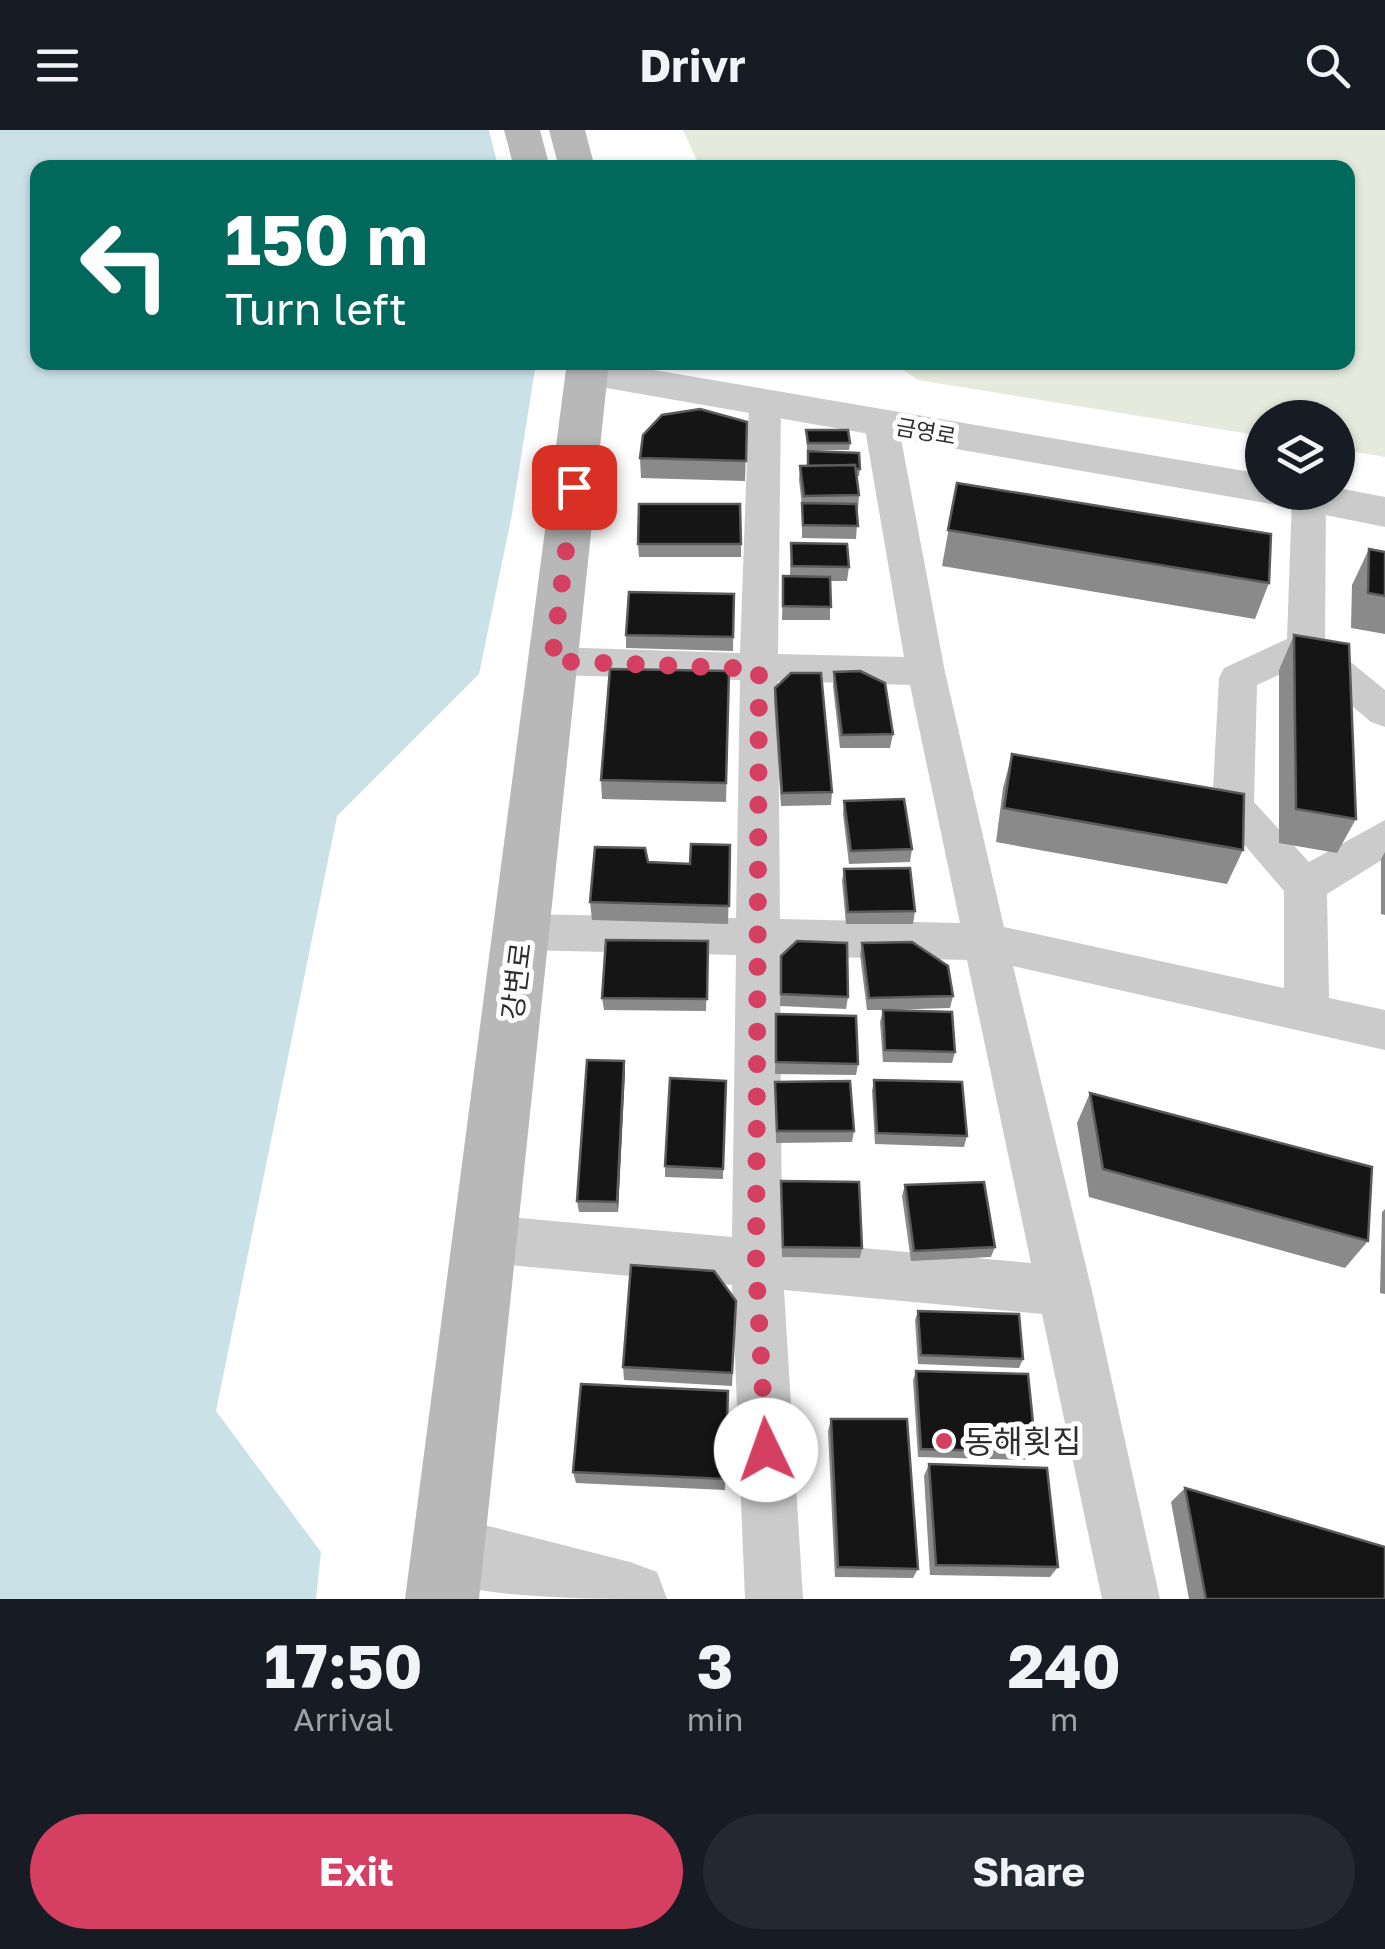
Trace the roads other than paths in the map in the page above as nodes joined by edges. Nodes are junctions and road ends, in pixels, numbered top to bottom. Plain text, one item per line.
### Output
1 (522, 130) edge
2 (567, 130) edge
3 (530, 160) edge
4 (576, 160) edge
5 (589, 370) edge
6 (603, 370) edge
7 (759, 370) edge
8 (765, 404) junction
9 (882, 423) junction
10 (1245, 486) edge
11 (1355, 506) edge
12 (1296, 510) edge
13 (1385, 512) edge
14 (1306, 646) junction
15 (552, 661) junction
16 (759, 669) junction
17 (926, 672) junction
18 (1385, 712) edge
19 (1385, 837) edge
20 (1304, 886) junction
21 (522, 932) junction
22 (758, 937) junction
23 (988, 942) junction
24 (1307, 1012) junction
25 (1385, 1030) edge
26 (484, 1239) junction
27 (756, 1265) junction
28 (1066, 1290) junction
29 (446, 1576) edge
30 (630, 1599) edge
31 (774, 1599) edge
32 (1131, 1599) edge

1 - 3 main road
2 - 4 main road
5 - 15 main road, 강변로
6 - 8 street, 금영로
7 - 9 street
8 - 9 street, 금영로
8 - 16 street
9 - 10 street, 금영로
9 - 17 street
11 - 13 street
12 - 14 street
14 - 18 street
14 - 20 street
15 - 16 street
15 - 21 main road, 강변로
16 - 17 street
16 - 22 street
17 - 23 street
19 - 20 street
20 - 24 street
21 - 22 street
21 - 26 main road, 강변로
22 - 23 street
22 - 27 street
23 - 24 street
23 - 28 street
24 - 25 street
26 - 27 street
26 - 29 main road, 강변로
27 - 28 street
27 - 31 street
28 - 32 street
29 - 30 street

